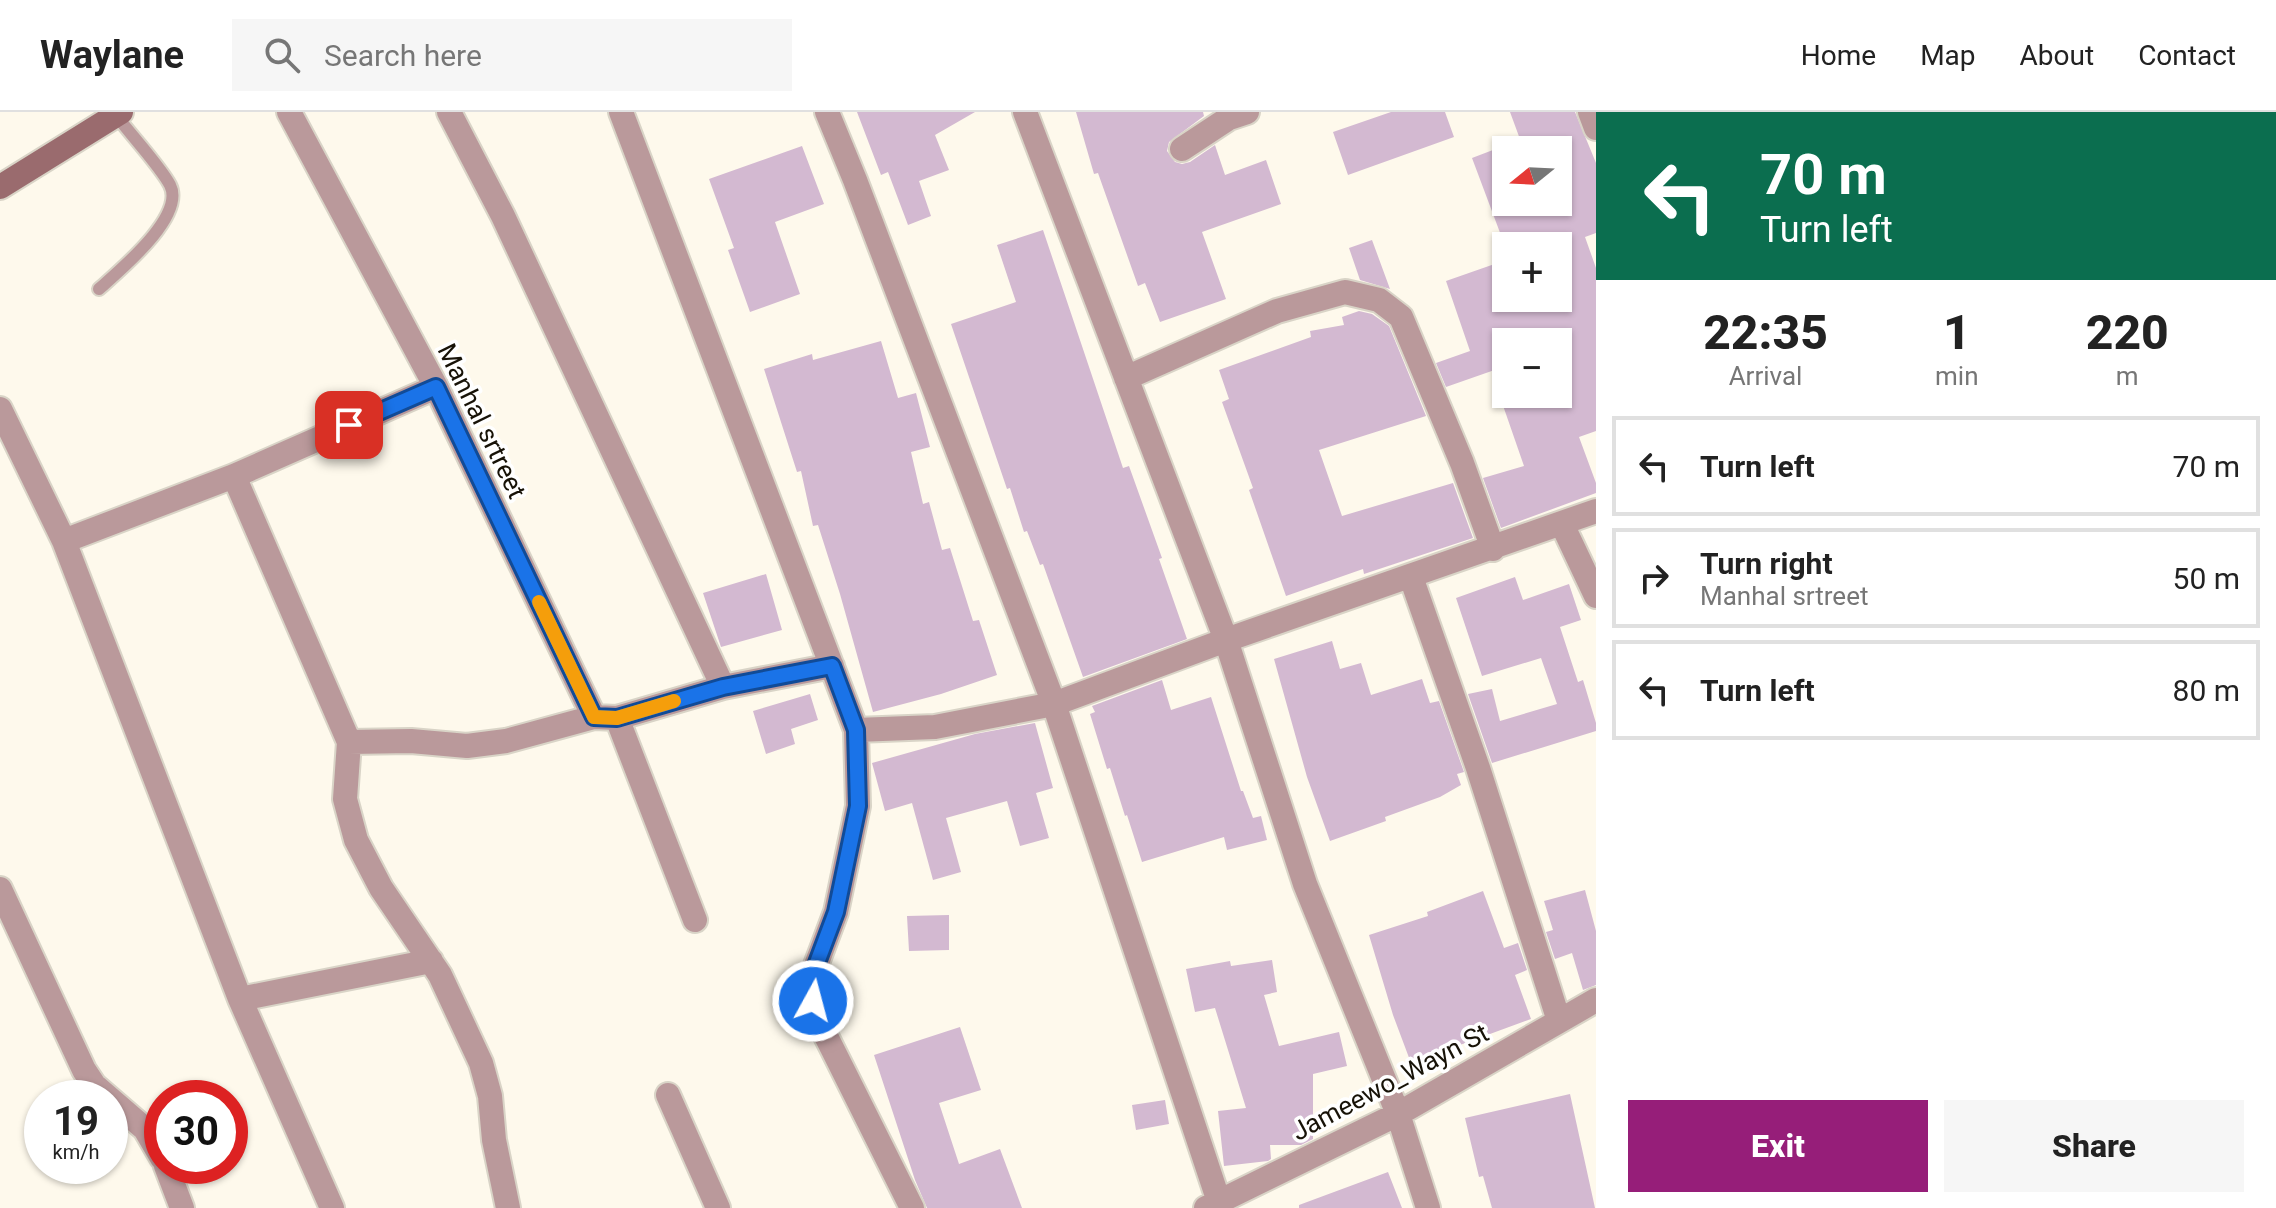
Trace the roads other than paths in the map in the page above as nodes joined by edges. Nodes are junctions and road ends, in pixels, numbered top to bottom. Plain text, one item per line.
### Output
1 (289, 112) edge
2 (449, 112) edge
3 (621, 112) edge
4 (827, 112) edge
5 (1025, 112) edge
6 (1590, 112) edge
7 (118, 114) edge
8 (1234, 114) edge
9 (1596, 128) edge
10 (1182, 149) dead end
11 (0, 187) edge
12 (99, 289) dead end
13 (1126, 378) junction
14 (436, 387) junction
15 (0, 409) edge
16 (234, 476) junction
17 (1596, 511) edge
18 (1562, 524) junction
19 (64, 541) junction
20 (1493, 549) junction
21 (1411, 577) junction
22 (1596, 596) edge
23 (1226, 640) junction
24 (832, 666) junction
25 (723, 687) junction
26 (1054, 704) junction
27 (606, 718) junction
28 (856, 730) junction
29 (349, 742) junction
30 (0, 889) edge
31 (695, 920) dead end
32 (431, 961) junction
33 (240, 999) junction
34 (1596, 1000) edge
35 (1559, 1021) junction
36 (668, 1095) dead end
37 (1398, 1114) junction
38 (144, 1128) edge
39 (173, 1184) edge
40 (1215, 1206) edge
41 (182, 1208) edge
42 (332, 1208) edge
43 (508, 1208) edge
44 (718, 1208) edge
45 (912, 1208) edge
46 (1428, 1208) edge

1 - 14 street, Manhal srtreet
2 - 25 street
3 - 24 street
4 - 26 street
5 - 13 street
6 - 9 street
7 - 11 main road
7 - 12 lane
8 - 10 street
13 - 20 street
13 - 23 street
14 - 16 street
14 - 27 street, Manhal srtreet
15 - 19 street
16 - 19 street
16 - 29 street
17 - 18 street
18 - 20 street
18 - 22 street
19 - 33 street
20 - 21 street
21 - 23 street
21 - 35 street
23 - 26 street
23 - 37 street
24 - 25 street
24 - 28 street
25 - 27 street
26 - 28 street
26 - 40 street
27 - 29 street
27 - 31 street, Manhal srtreet
28 - 45 street
29 - 32 street
30 - 38 street
32 - 33 street
32 - 43 street
33 - 42 street
34 - 35 street, Jameewo_Wayn St
35 - 37 street, Jameewo_Wayn St
36 - 44 street
37 - 40 street, Jameewo_Wayn St
37 - 46 street
39 - 41 street

